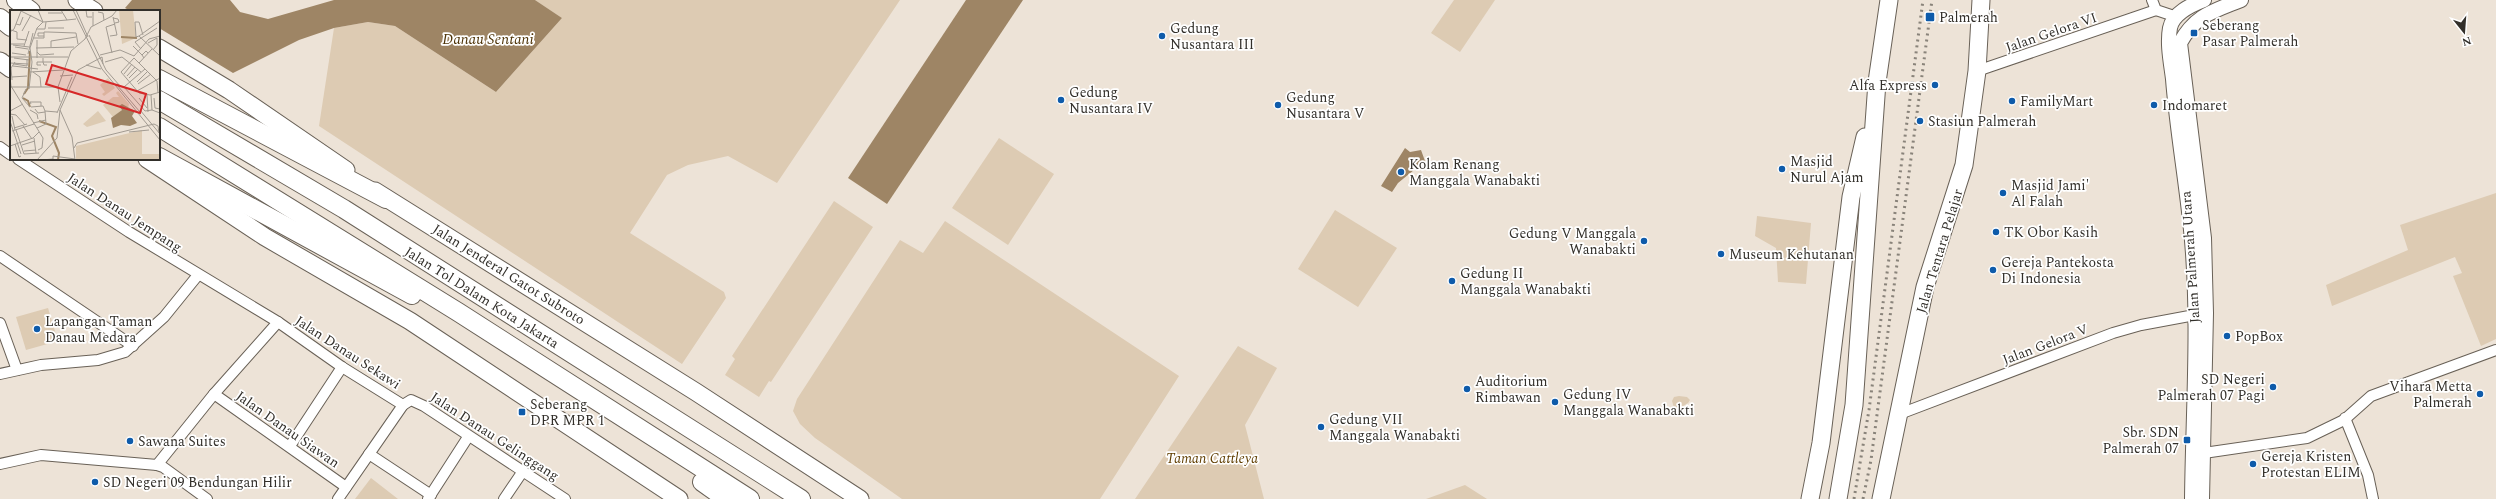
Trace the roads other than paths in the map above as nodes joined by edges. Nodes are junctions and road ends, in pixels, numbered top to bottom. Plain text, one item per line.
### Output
1 (16, 0) edge
2 (78, 0) edge
3 (1889, 0) edge
4 (1981, 0) edge
5 (2152, 0) edge
6 (2204, 0) edge
7 (2241, 0) edge
8 (30, 10) edge
9 (93, 10) edge
10 (2156, 10) junction
11 (2177, 17) junction
12 (0, 18) edge
13 (10, 26) edge
14 (160, 49) edge
15 (0, 61) edge
16 (10, 68) edge
17 (1976, 71) junction
18 (160, 80) edge
19 (1877, 82) junction
20 (160, 101) edge
21 (2182, 118) junction
22 (160, 128) edge
23 (0, 147) edge
24 (10, 154) edge
25 (160, 158) edge
26 (20, 160) edge
27 (150, 160) edge
28 (386, 199) junction
29 (0, 256) edge
30 (198, 275) junction
31 (458, 312) junction
32 (2201, 314) junction
33 (278, 322) junction
34 (0, 324) edge
35 (133, 346) junction
36 (2496, 350) edge
37 (342, 367) junction
38 (17, 370) junction
39 (0, 374) edge
40 (214, 394) junction
41 (404, 405) junction
42 (1897, 415) junction
43 (620, 418) junction
44 (2345, 418) junction
45 (468, 437) junction
46 (290, 446) junction
47 (369, 454) junction
48 (2198, 454) junction
49 (0, 464) edge
50 (157, 465) junction
51 (523, 471) junction
52 (346, 487) junction
53 (429, 497) edge
54 (207, 499) edge
55 (338, 499) edge
56 (504, 499) edge
57 (565, 499) edge
58 (679, 499) edge
59 (726, 499) edge
60 (750, 499) edge
61 (801, 499) edge
62 (860, 499) edge
63 (1810, 499) edge
64 (1838, 499) edge
65 (1881, 499) edge
66 (2192, 499) edge
67 (2202, 499) edge
68 (2373, 499) edge

1 - 8 highway
2 - 9 highway
3 - 19 highway
4 - 17 highway, Jalan Tentara Pelajar
5 - 10 street
6 - 11 main road
7 - 21 main road, Jalan Palmerah Utara
10 - 11 street
10 - 17 street, Jalan Gelora VI
11 - 21 main road, Jalan Palmerah Utara
12 - 13 highway
14 - 28 highway, Jalan Jenderal Gatot Subroto
15 - 16 highway
17 - 42 highway, Jalan Tentara Pelajar
18 - 28 highway
19 - 63 highway
19 - 64 highway
20 - 61 highway, Jalan Tol Dalam Kota Jakarta
21 - 32 main road, Jalan Palmerah Utara
22 - 31 highway, Jalan Tol Dalam Kota Jakarta
23 - 24 street
25 - 31 highway
26 - 30 street, Jalan Danau Jempang
27 - 58 highway
28 - 62 highway, Jalan Jenderal Gatot Subroto
29 - 35 street
30 - 33 street, Jalan Danau Jempang
30 - 35 street
31 - 43 highway, Jalan Tol Dalam Kota Jakarta
32 - 42 street, Jalan Gelora V
32 - 48 main road, Jalan Palmerah Utara
33 - 37 street, Jalan Danau Sekawi
33 - 40 street
34 - 38 street
35 - 38 street
36 - 44 street
37 - 41 street, Jalan Danau Sekawi
37 - 46 street
38 - 39 street
40 - 46 street, Jalan Danau Siawan
40 - 50 street
41 - 45 street, Jalan Danau Gelinggang
41 - 47 street
42 - 65 highway, Jalan Tentara Pelajar
43 - 59 highway
43 - 60 highway, Jalan Tol Dalam Kota Jakarta
44 - 48 street
44 - 68 street
45 - 51 street, Jalan Danau Gelinggang
45 - 53 street
46 - 52 street, Jalan Danau Siawan
47 - 52 street
47 - 53 street
48 - 66 main road, Jalan Palmerah Utara
48 - 67 main road, Jalan Palmerah Utara
49 - 50 street
50 - 54 street
51 - 56 street
51 - 57 street, Jalan Danau Gelinggang
52 - 55 street

